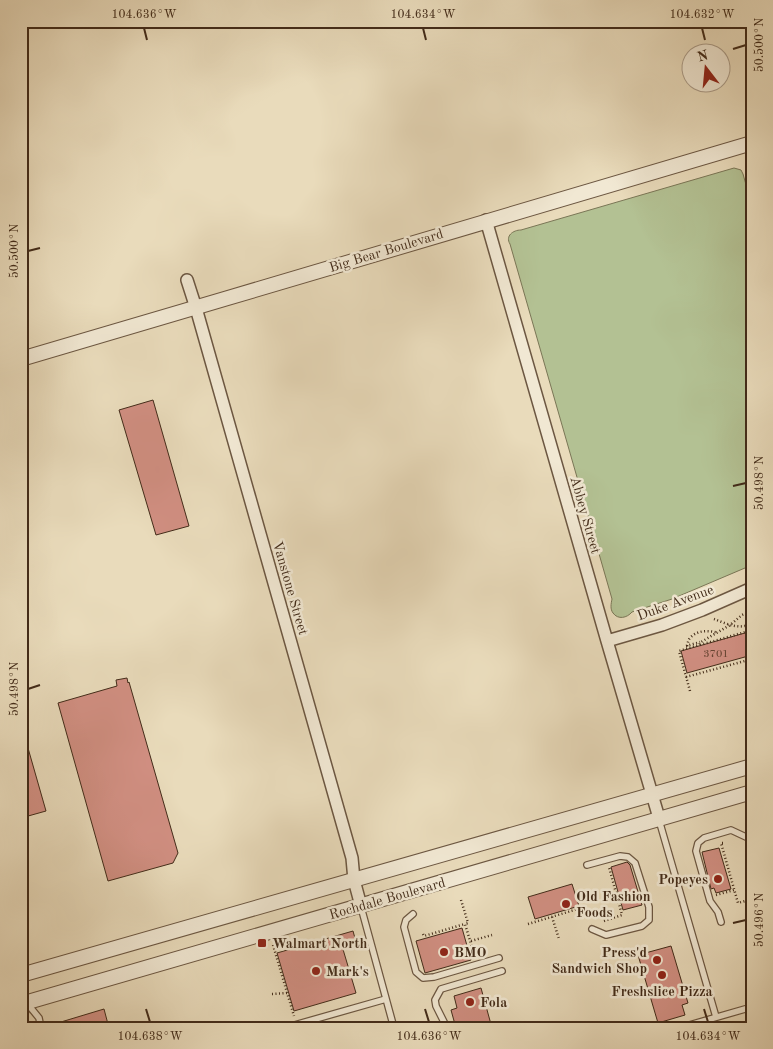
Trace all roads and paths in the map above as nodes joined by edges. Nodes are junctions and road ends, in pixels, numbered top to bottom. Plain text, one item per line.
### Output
1 (751, 146) edge
2 (486, 220) junction
3 (187, 280) dead end
4 (196, 308) junction
5 (21, 359) edge
6 (752, 588) edge
7 (752, 610) edge
8 (714, 618) dead end
9 (752, 624) edge
10 (730, 625) junction
11 (748, 626) junction
12 (751, 631) edge
13 (718, 633) junction
14 (606, 641) junction
15 (700, 644) junction
16 (686, 646) junction
17 (679, 651) junction
18 (752, 659) edge
19 (686, 677) junction
20 (690, 691) dead end
21 (752, 766) edge
22 (752, 792) edge
23 (652, 794) junction
24 (659, 818) junction
25 (746, 837) dead end
26 (729, 841) dead end
27 (588, 865) dead end
28 (609, 866) dead end
29 (354, 880) junction
30 (734, 890) junction
31 (713, 896) dead end
32 (752, 899) edge
33 (462, 900) dead end
34 (361, 906) junction
35 (581, 908) dead end
36 (414, 914) dead end
37 (552, 917) junction
38 (604, 921) dead end
39 (721, 922) dead end
40 (466, 924) junction
41 (528, 924) dead end
42 (592, 930) dead end
43 (423, 934) dead end
44 (492, 935) dead end
45 (559, 939) dead end
46 (471, 941) junction
47 (273, 943) dead end
48 (499, 958) dead end
49 (476, 960) dead end
50 (502, 971) dead end
51 (21, 975) edge
52 (287, 993) junction
53 (272, 994) dead end
54 (386, 999) junction
55 (24, 1003) edge
56 (752, 1007) edge
57 (293, 1014) dead end
58 (716, 1017) junction
59 (24, 1028) edge
60 (42, 1028) edge
61 (284, 1028) edge
62 (394, 1028) edge
63 (448, 1028) edge
64 (680, 1028) edge

1 - 2 street, Big Bear Boulevard
2 - 4 street, Big Bear Boulevard
2 - 14 street, Abbey Street
3 - 4 street, Vanstone Street
4 - 5 street, Big Bear Boulevard
4 - 29 street, Vanstone Street
6 - 14 street, Duke Avenue
7 - 10 path
8 - 10 path
9 - 11 path
10 - 11 path
10 - 13 path
11 - 12 path
12 - 15 path
13 - 15 path
13 - 16 path
14 - 23 street, Abbey Street
15 - 16 path
15 - 17 path
16 - 17 path
17 - 19 path
18 - 19 path
19 - 20 path
21 - 23 street, Rochdale Boulevard
22 - 24 street, Rochdale Boulevard
23 - 24 street, Abbey Street
23 - 29 street, Rochdale Boulevard
24 - 34 street, Rochdale Boulevard
24 - 58 lane
25 - 39 lane
26 - 30 path
27 - 42 lane
28 - 38 path
29 - 34 street, Vanstone Street
29 - 51 street, Rochdale Boulevard
30 - 31 path
30 - 32 path
33 - 40 path
34 - 54 lane
34 - 55 street, Rochdale Boulevard
35 - 37 path
36 - 48 lane
37 - 41 path
37 - 45 path
40 - 43 path
40 - 46 path
44 - 46 path
46 - 49 path
47 - 52 path
50 - 63 lane
52 - 53 path
52 - 57 path
54 - 61 lane
54 - 62 lane
55 - 59 lane
55 - 60 lane
56 - 58 lane
58 - 64 lane

